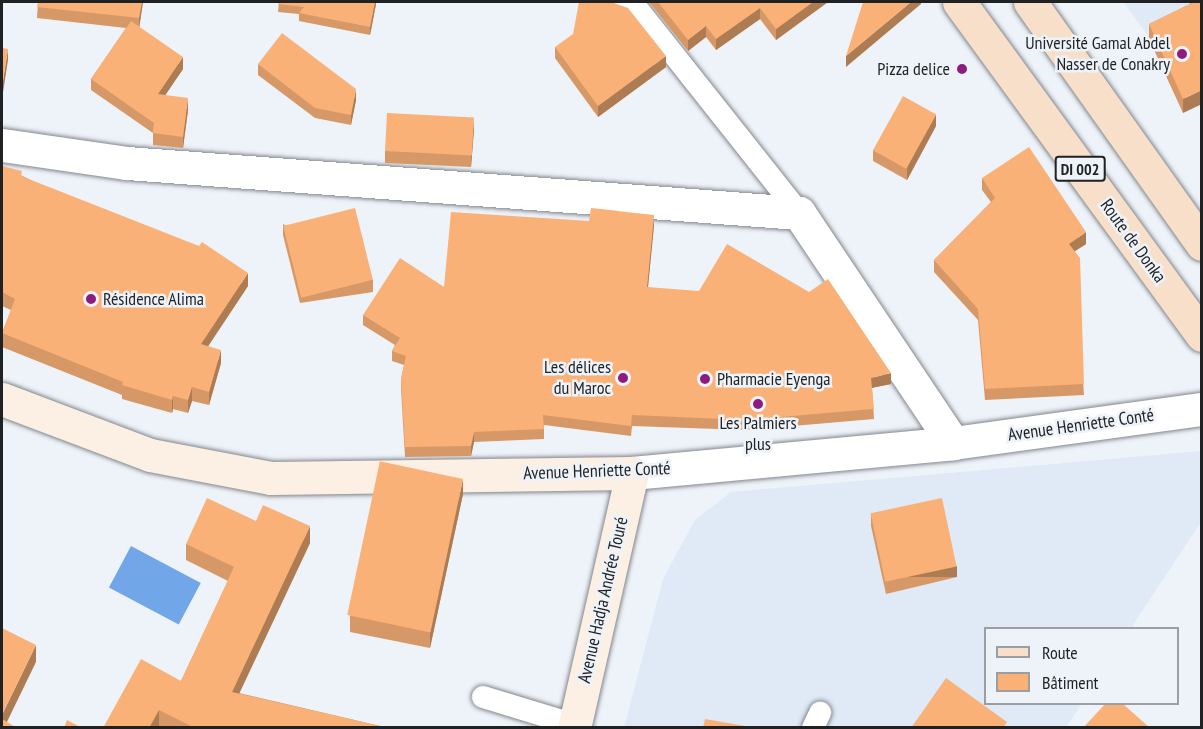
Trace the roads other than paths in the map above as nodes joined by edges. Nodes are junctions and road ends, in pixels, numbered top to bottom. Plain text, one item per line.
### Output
1 (617, 2) edge
2 (959, 2) edge
3 (1030, 2) edge
4 (2, 145) edge
5 (799, 213) junction
6 (1202, 244) edge
7 (1202, 335) edge
8 (2, 399) edge
9 (1202, 409) edge
10 (953, 443) junction
11 (632, 473) junction
12 (483, 697) dead end
13 (575, 726) edge

1 - 5 lane
2 - 7 main road, Route de Donka / DI 002
3 - 6 main road
4 - 5 street
5 - 10 street
8 - 11 main road, Avenue Henriette Conté
9 - 10 street, Avenue Henriette Conté
10 - 11 street, Avenue Henriette Conté
11 - 13 main road, Avenue Hadja Andrée Touré
12 - 13 lane

